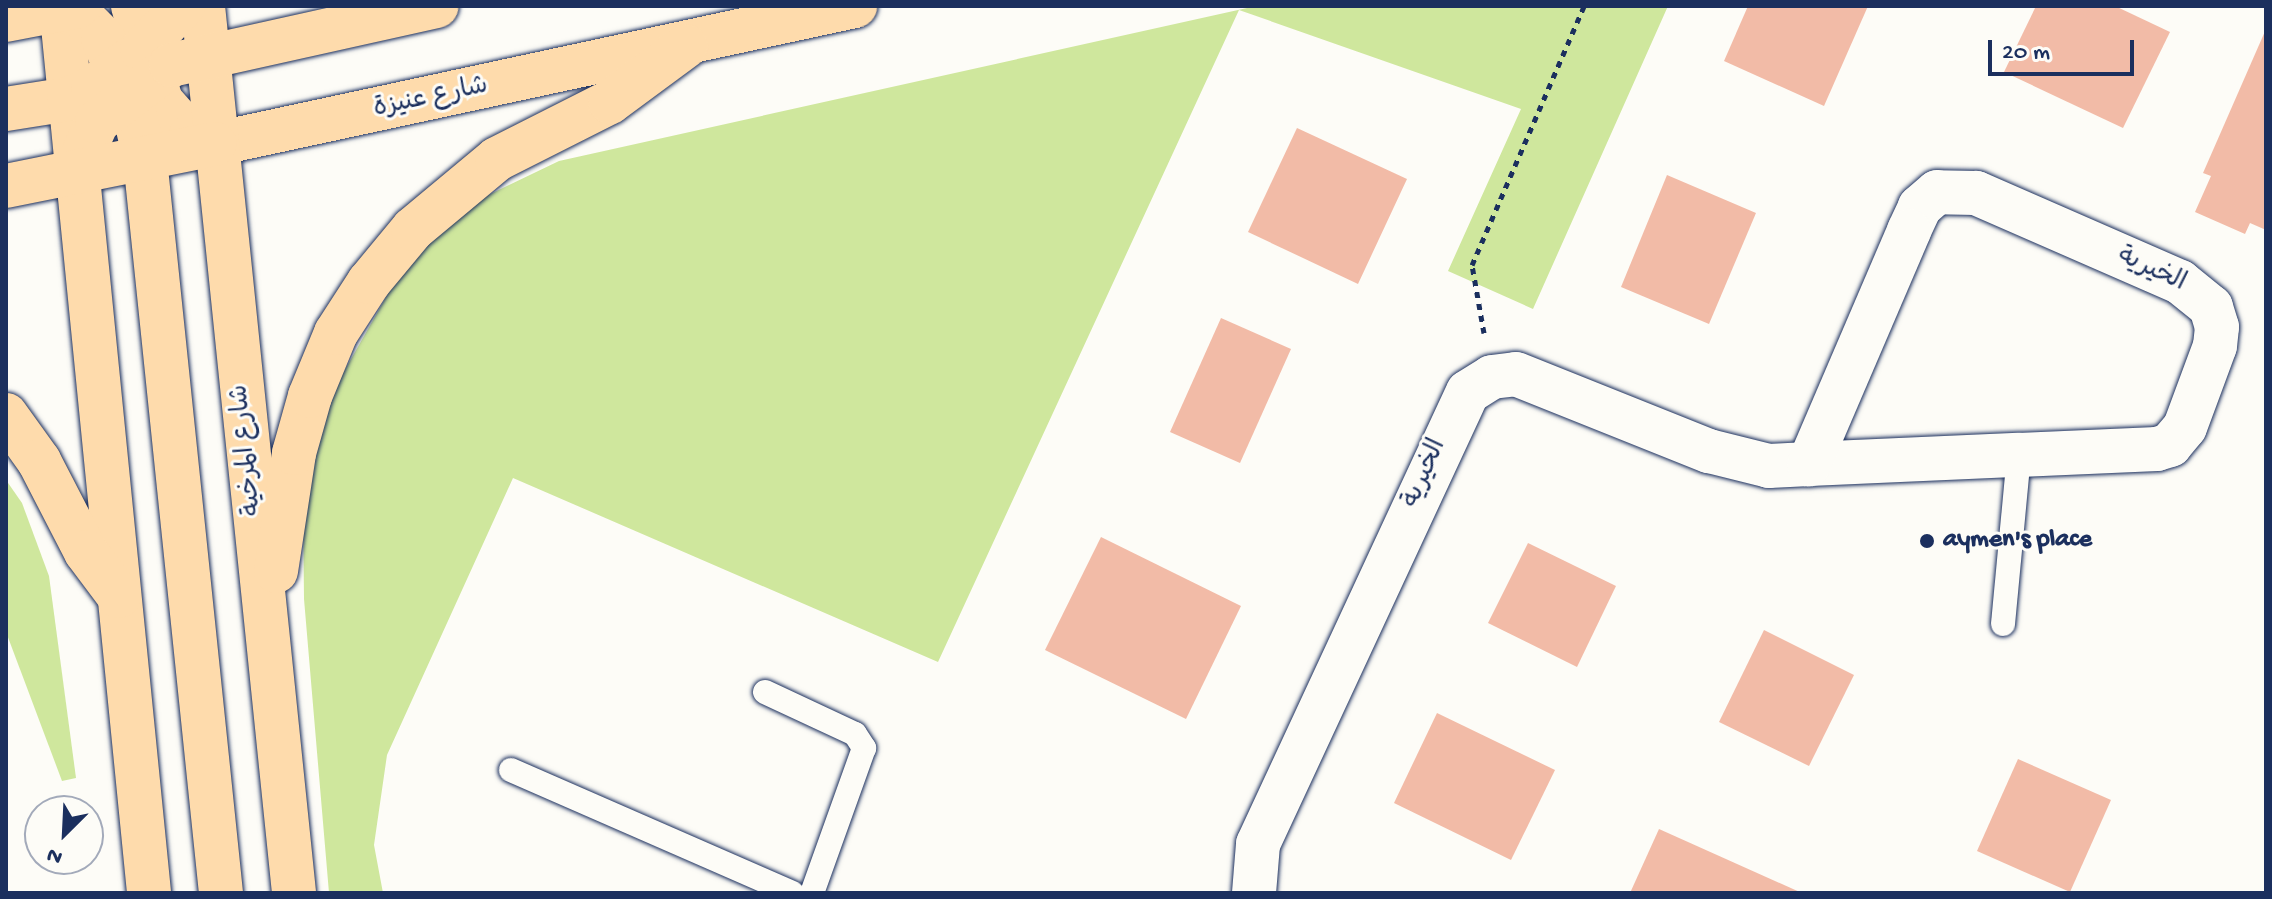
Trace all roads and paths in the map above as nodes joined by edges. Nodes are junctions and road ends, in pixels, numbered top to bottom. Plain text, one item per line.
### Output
1 (133, 6) edge
2 (183, 6) edge
3 (203, 6) edge
4 (437, 6) edge
5 (855, 6) edge
6 (1584, 6) edge
7 (67, 7) edge
8 (6, 20) edge
9 (686, 46) junction
10 (208, 56) junction
11 (135, 72) junction
12 (69, 99) junction
13 (6, 109) edge
14 (215, 144) junction
15 (145, 159) junction
16 (75, 172) junction
17 (6, 186) edge
18 (1492, 377) junction
19 (6, 415) edge
20 (2019, 455) junction
21 (1809, 464) junction
22 (119, 596) junction
23 (2003, 624) dead end
24 (267, 633) junction
25 (765, 692) dead end
26 (511, 770) dead end
27 (149, 893) edge
28 (221, 893) edge
29 (294, 893) edge
30 (792, 893) edge
31 (812, 893) edge
32 (1254, 893) edge

1 - 11 main road
2 - 11 main road
3 - 10 main road, شارع المرخية
4 - 10 main road
5 - 9 main road, شارع عنيزة
6 - 18 path
7 - 8 main road
7 - 11 main road
7 - 12 main road
9 - 14 main road, شارع عنيزة
9 - 24 main road
10 - 11 main road
10 - 14 main road, شارع المرخية
11 - 12 main road
11 - 14 main road
11 - 15 main road
11 - 16 main road
12 - 13 main road
12 - 16 main road
14 - 15 main road, شارع عنيزة
14 - 24 main road, شارع المرخية
15 - 16 main road, شارع عنيزة
15 - 28 main road
16 - 17 main road, شارع عنيزة
16 - 22 main road
18 - 21 street, الخيرية
18 - 32 street, الخيرية
19 - 22 main road
20 - 21 street, الخيرية
20 - 21 street, الخيرية
20 - 23 lane
22 - 27 main road
24 - 29 main road, شارع المرخية
25 - 31 lane
26 - 30 lane

